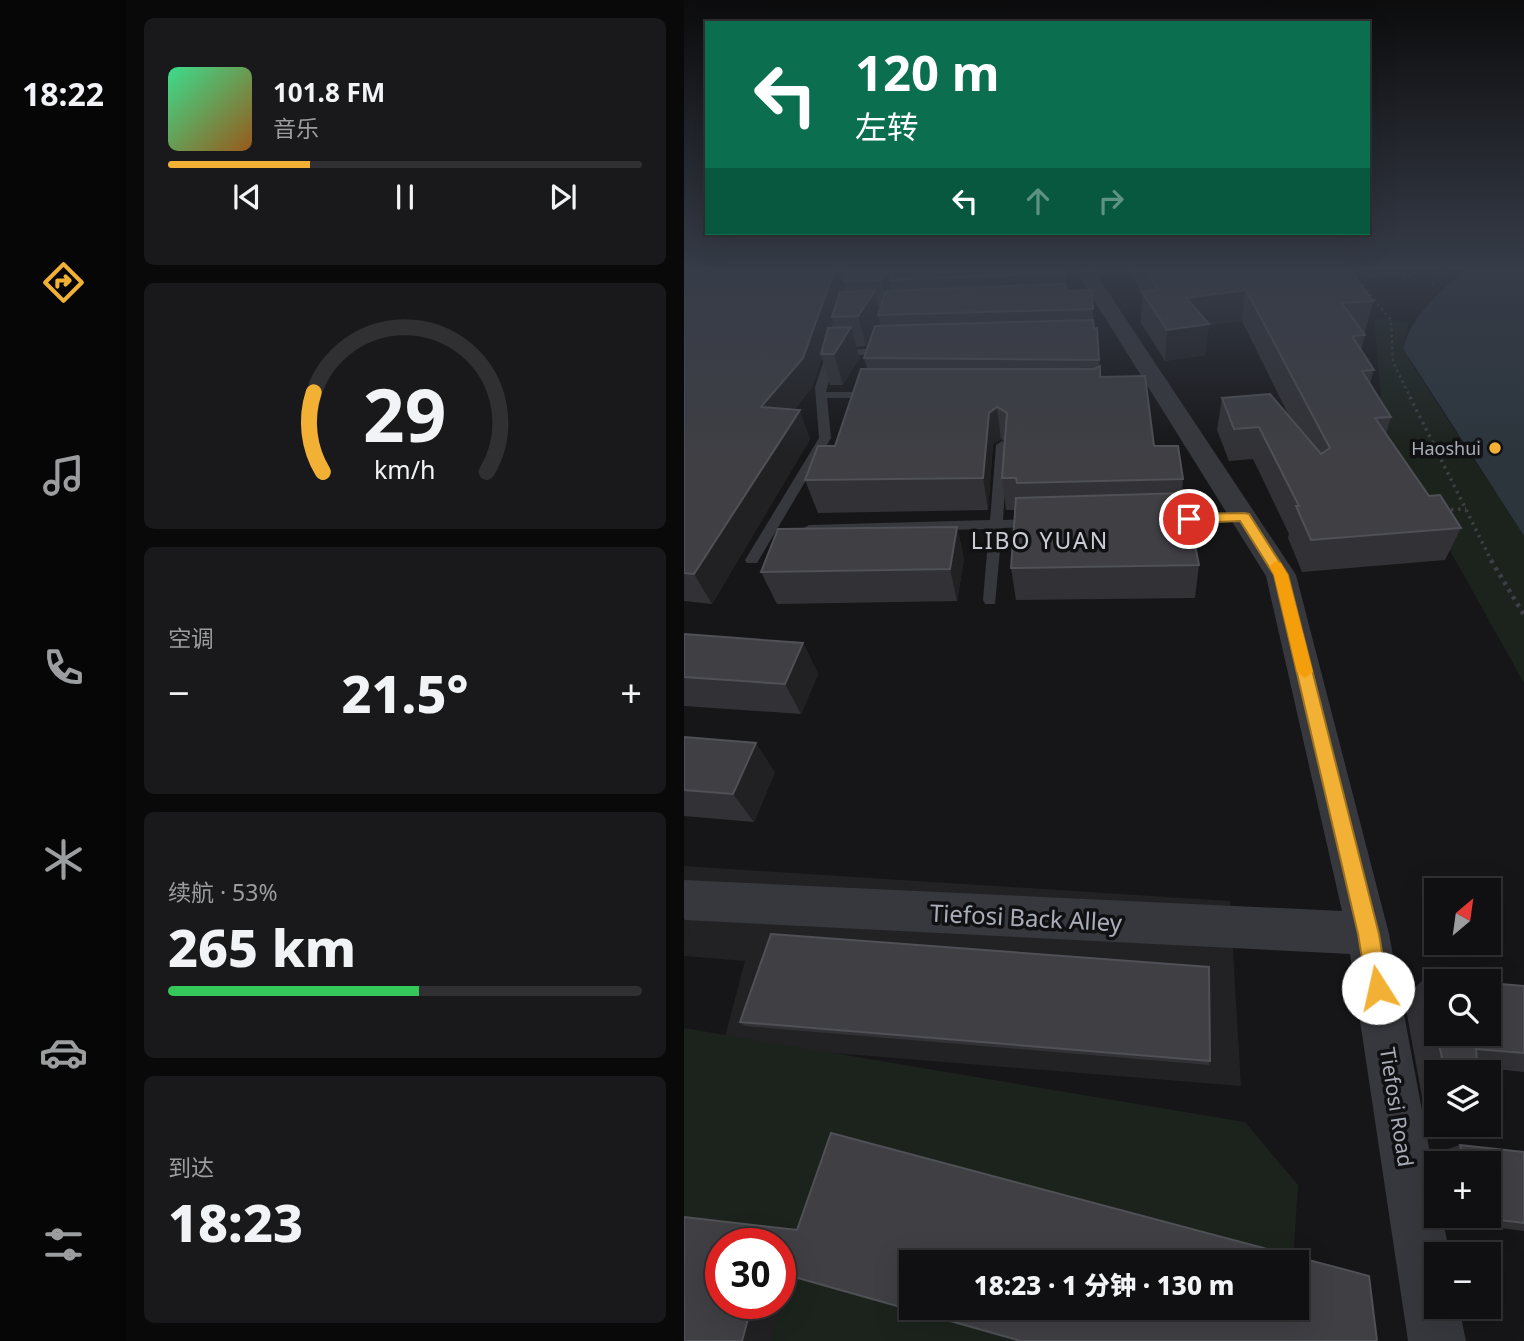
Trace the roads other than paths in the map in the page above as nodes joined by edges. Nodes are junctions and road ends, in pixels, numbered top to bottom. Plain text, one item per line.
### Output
1 (1118, 331) edge
2 (899, 351) edge
3 (821, 395) junction
4 (889, 395) edge
5 (1002, 445) edge
6 (1244, 517) junction
7 (1148, 520) edge
8 (1052, 522) edge
9 (997, 524) junction
10 (809, 528) edge
11 (752, 559) dead end
12 (990, 600) dead end
13 (684, 900) edge
14 (1368, 934) junction
15 (1436, 1341) edge

1 - 6 street, Tiefosi Road
2 - 3 lane
3 - 4 lane
3 - 11 lane
5 - 9 lane
6 - 7 lane
6 - 14 street, Tiefosi Road
8 - 9 lane
9 - 10 lane
9 - 12 lane
13 - 14 street, Tiefosi Back Alley
14 - 15 street, Tiefosi Road

